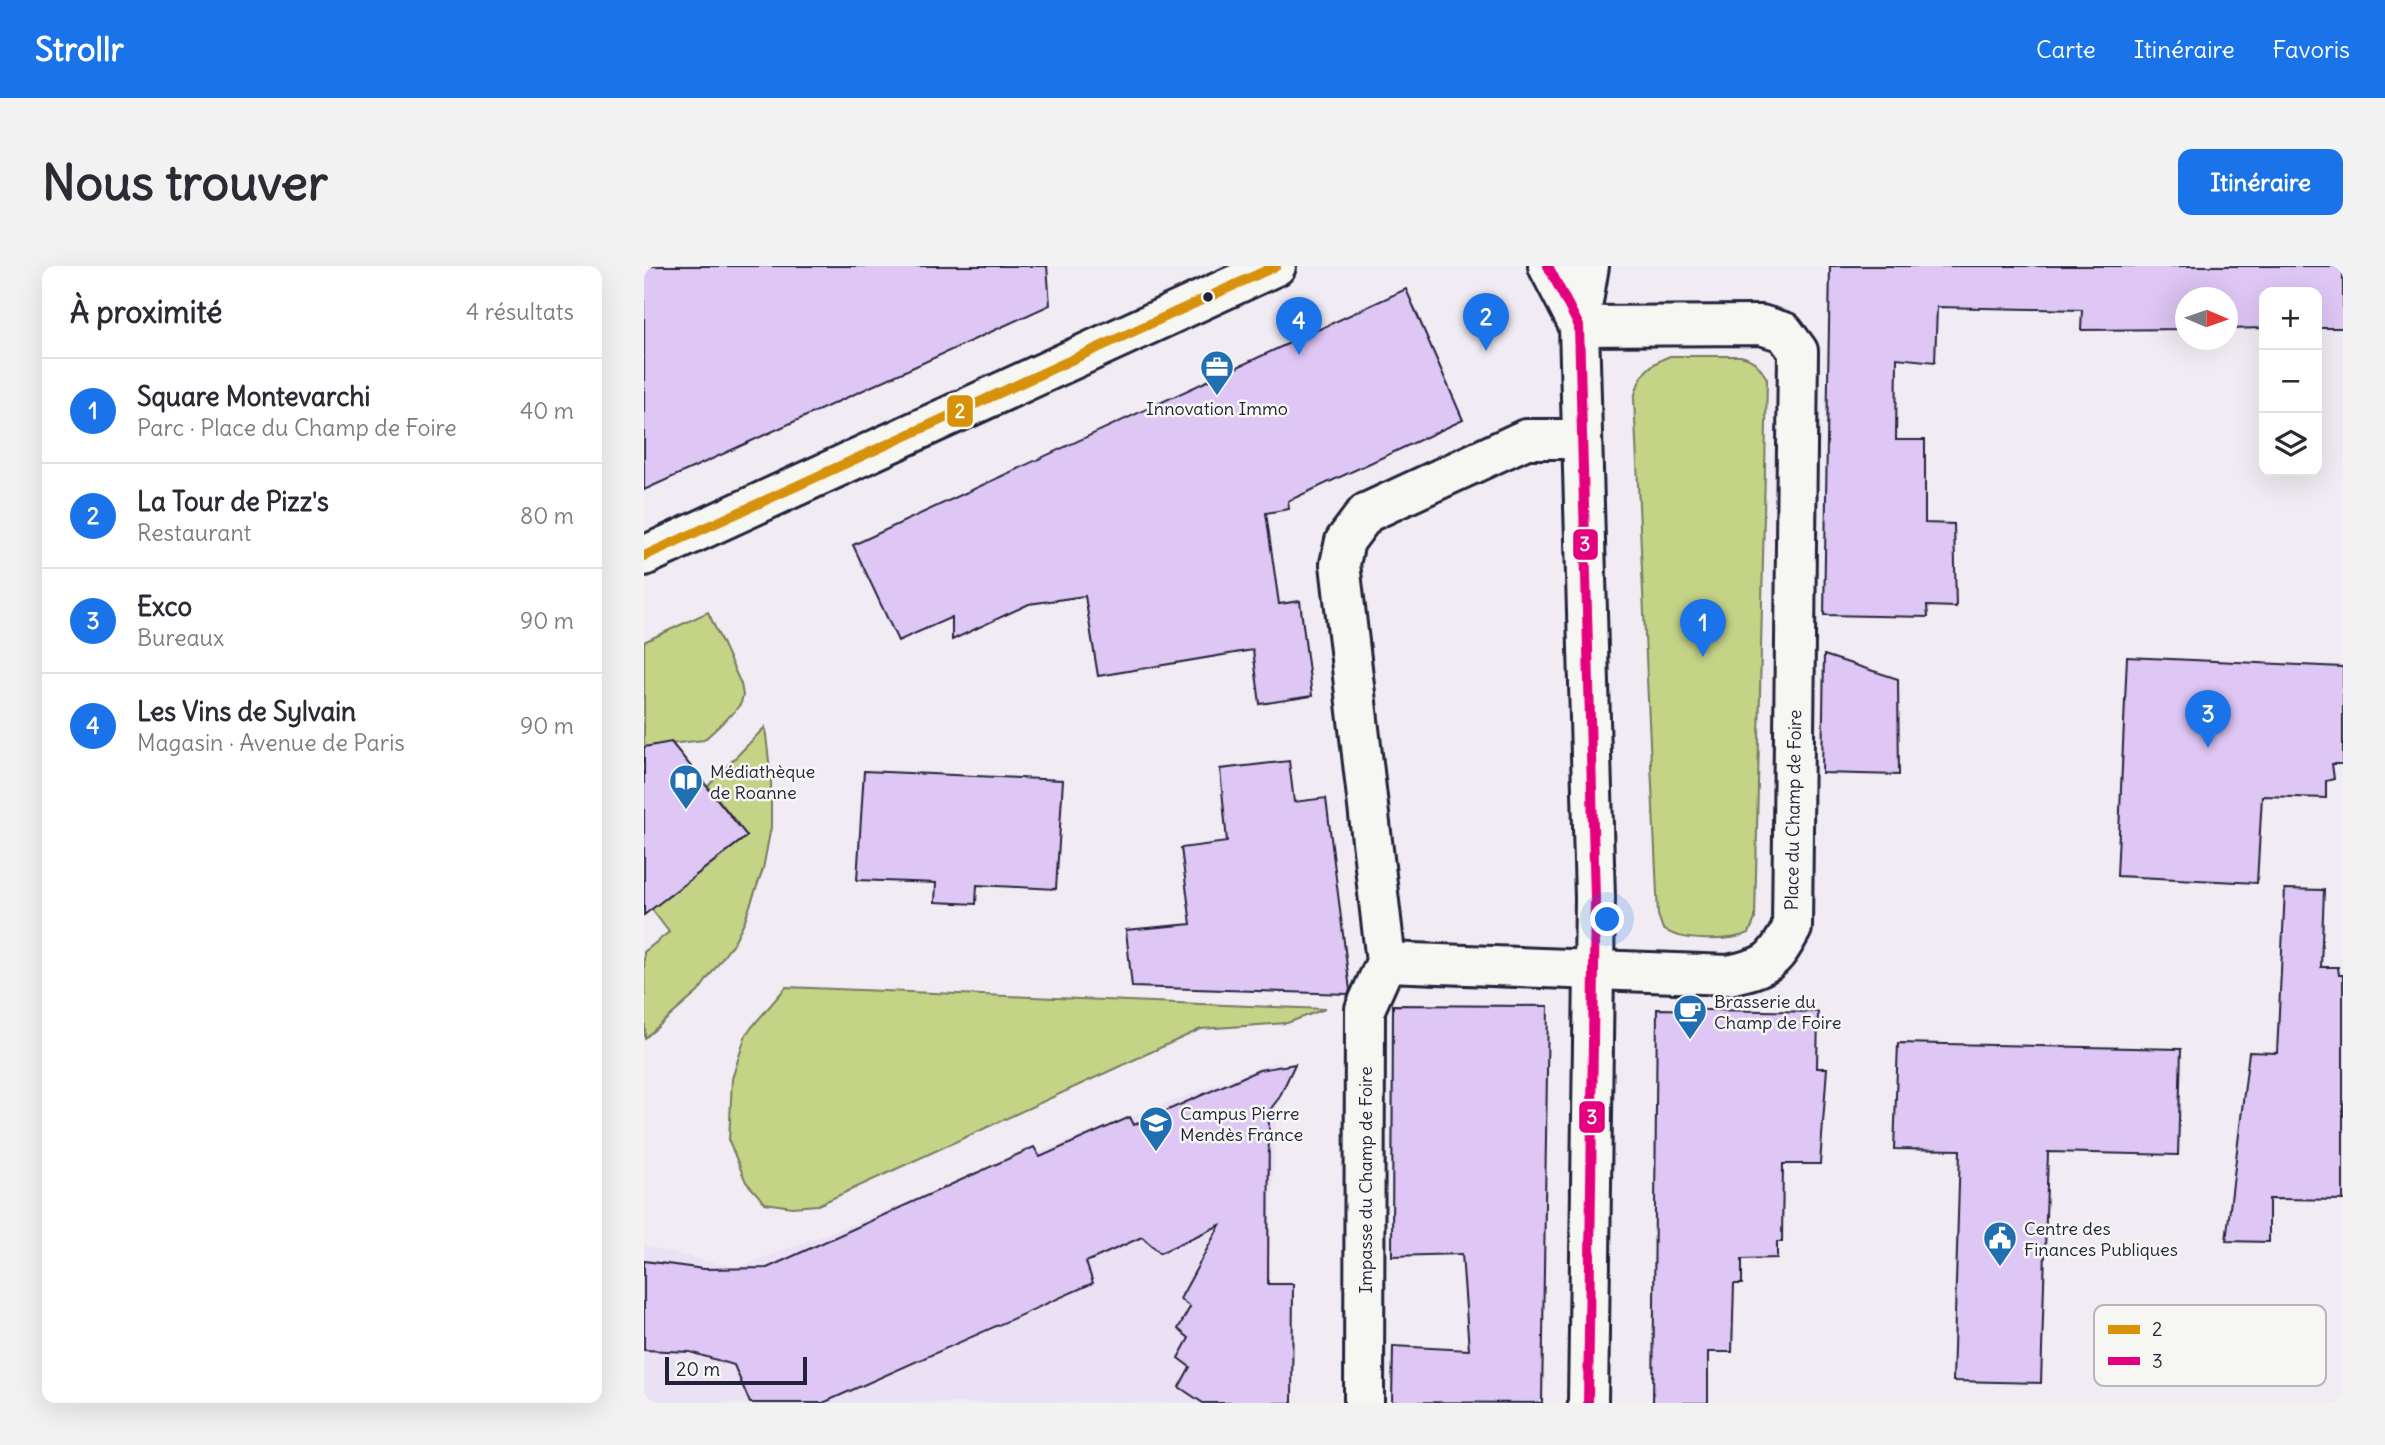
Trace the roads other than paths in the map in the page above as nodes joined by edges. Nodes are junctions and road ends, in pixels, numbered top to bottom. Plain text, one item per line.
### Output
1 (1276, 266) edge
2 (1548, 266) edge
3 (1589, 266) edge
4 (1579, 326) junction
5 (1581, 439) junction
6 (644, 556) edge
7 (1386, 962) junction
8 (1595, 971) junction
9 (1364, 1403) edge
10 (1588, 1403) edge

1 - 6 street
2 - 4 street
3 - 4 street
4 - 5 street
4 - 8 street, Place du Champ de Foire
5 - 7 street
5 - 8 street
7 - 8 street, Place du Champ de Foire
7 - 9 street, Impasse du Champ de Foire
8 - 10 street

